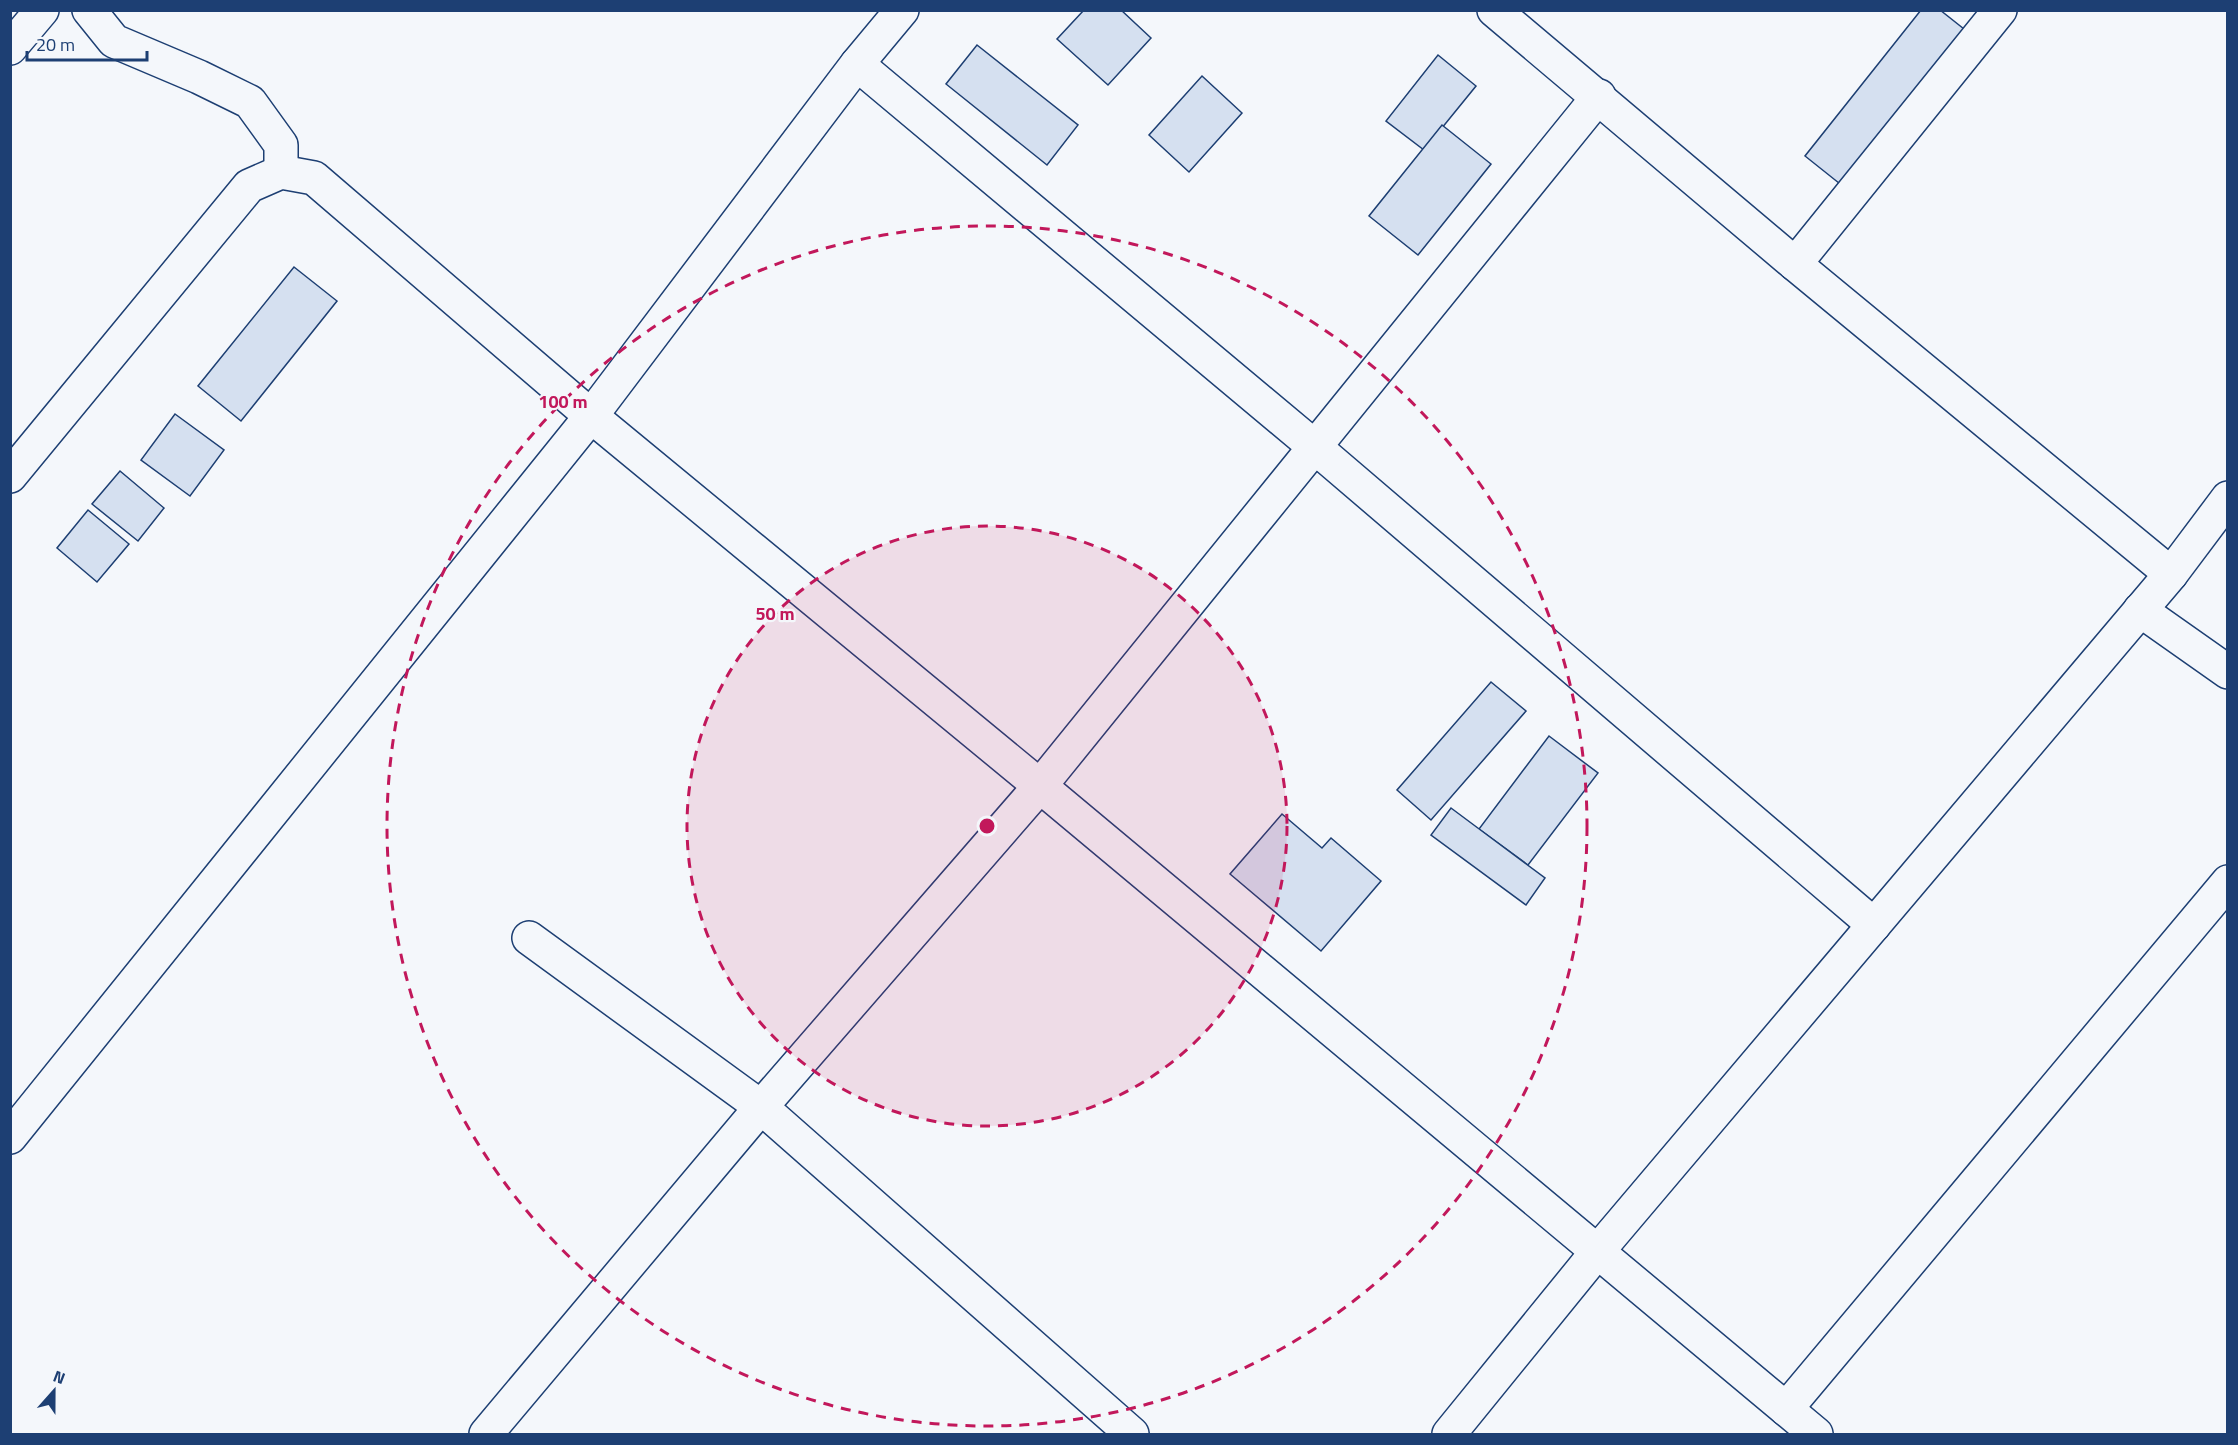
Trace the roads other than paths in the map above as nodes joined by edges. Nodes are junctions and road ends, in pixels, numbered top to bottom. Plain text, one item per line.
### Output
1 (42, 10) edge
2 (89, 10) edge
3 (902, 10) edge
4 (1494, 10) edge
5 (2000, 10) edge
6 (10, 48) edge
7 (856, 64) junction
8 (1599, 96) junction
9 (281, 171) junction
10 (1795, 264) junction
11 (591, 416) junction
12 (1316, 448) junction
13 (10, 476) edge
14 (2228, 498) edge
15 (2171, 574) junction
16 (2140, 610) junction
17 (2228, 672) edge
18 (1040, 786) junction
19 (2228, 882) edge
20 (1874, 925) junction
21 (529, 938) dead end
22 (760, 1107) junction
23 (10, 1137) edge
24 (1598, 1252) junction
25 (1786, 1409) junction
26 (486, 1434) edge
27 (1132, 1434) edge
28 (1449, 1434) edge
29 (1816, 1434) edge

1 - 6 street
2 - 9 street
3 - 7 street
4 - 8 street
5 - 10 street
7 - 11 street
7 - 12 street
8 - 10 street
8 - 12 street
9 - 11 street
9 - 13 street
10 - 15 street
11 - 18 street
11 - 23 street
12 - 18 street
12 - 20 street
14 - 15 street
15 - 16 street
16 - 17 street
16 - 20 street
18 - 22 street
18 - 24 street
19 - 25 street
20 - 24 street
21 - 22 street
22 - 26 street
22 - 27 street
24 - 25 street
24 - 28 street
25 - 29 street

